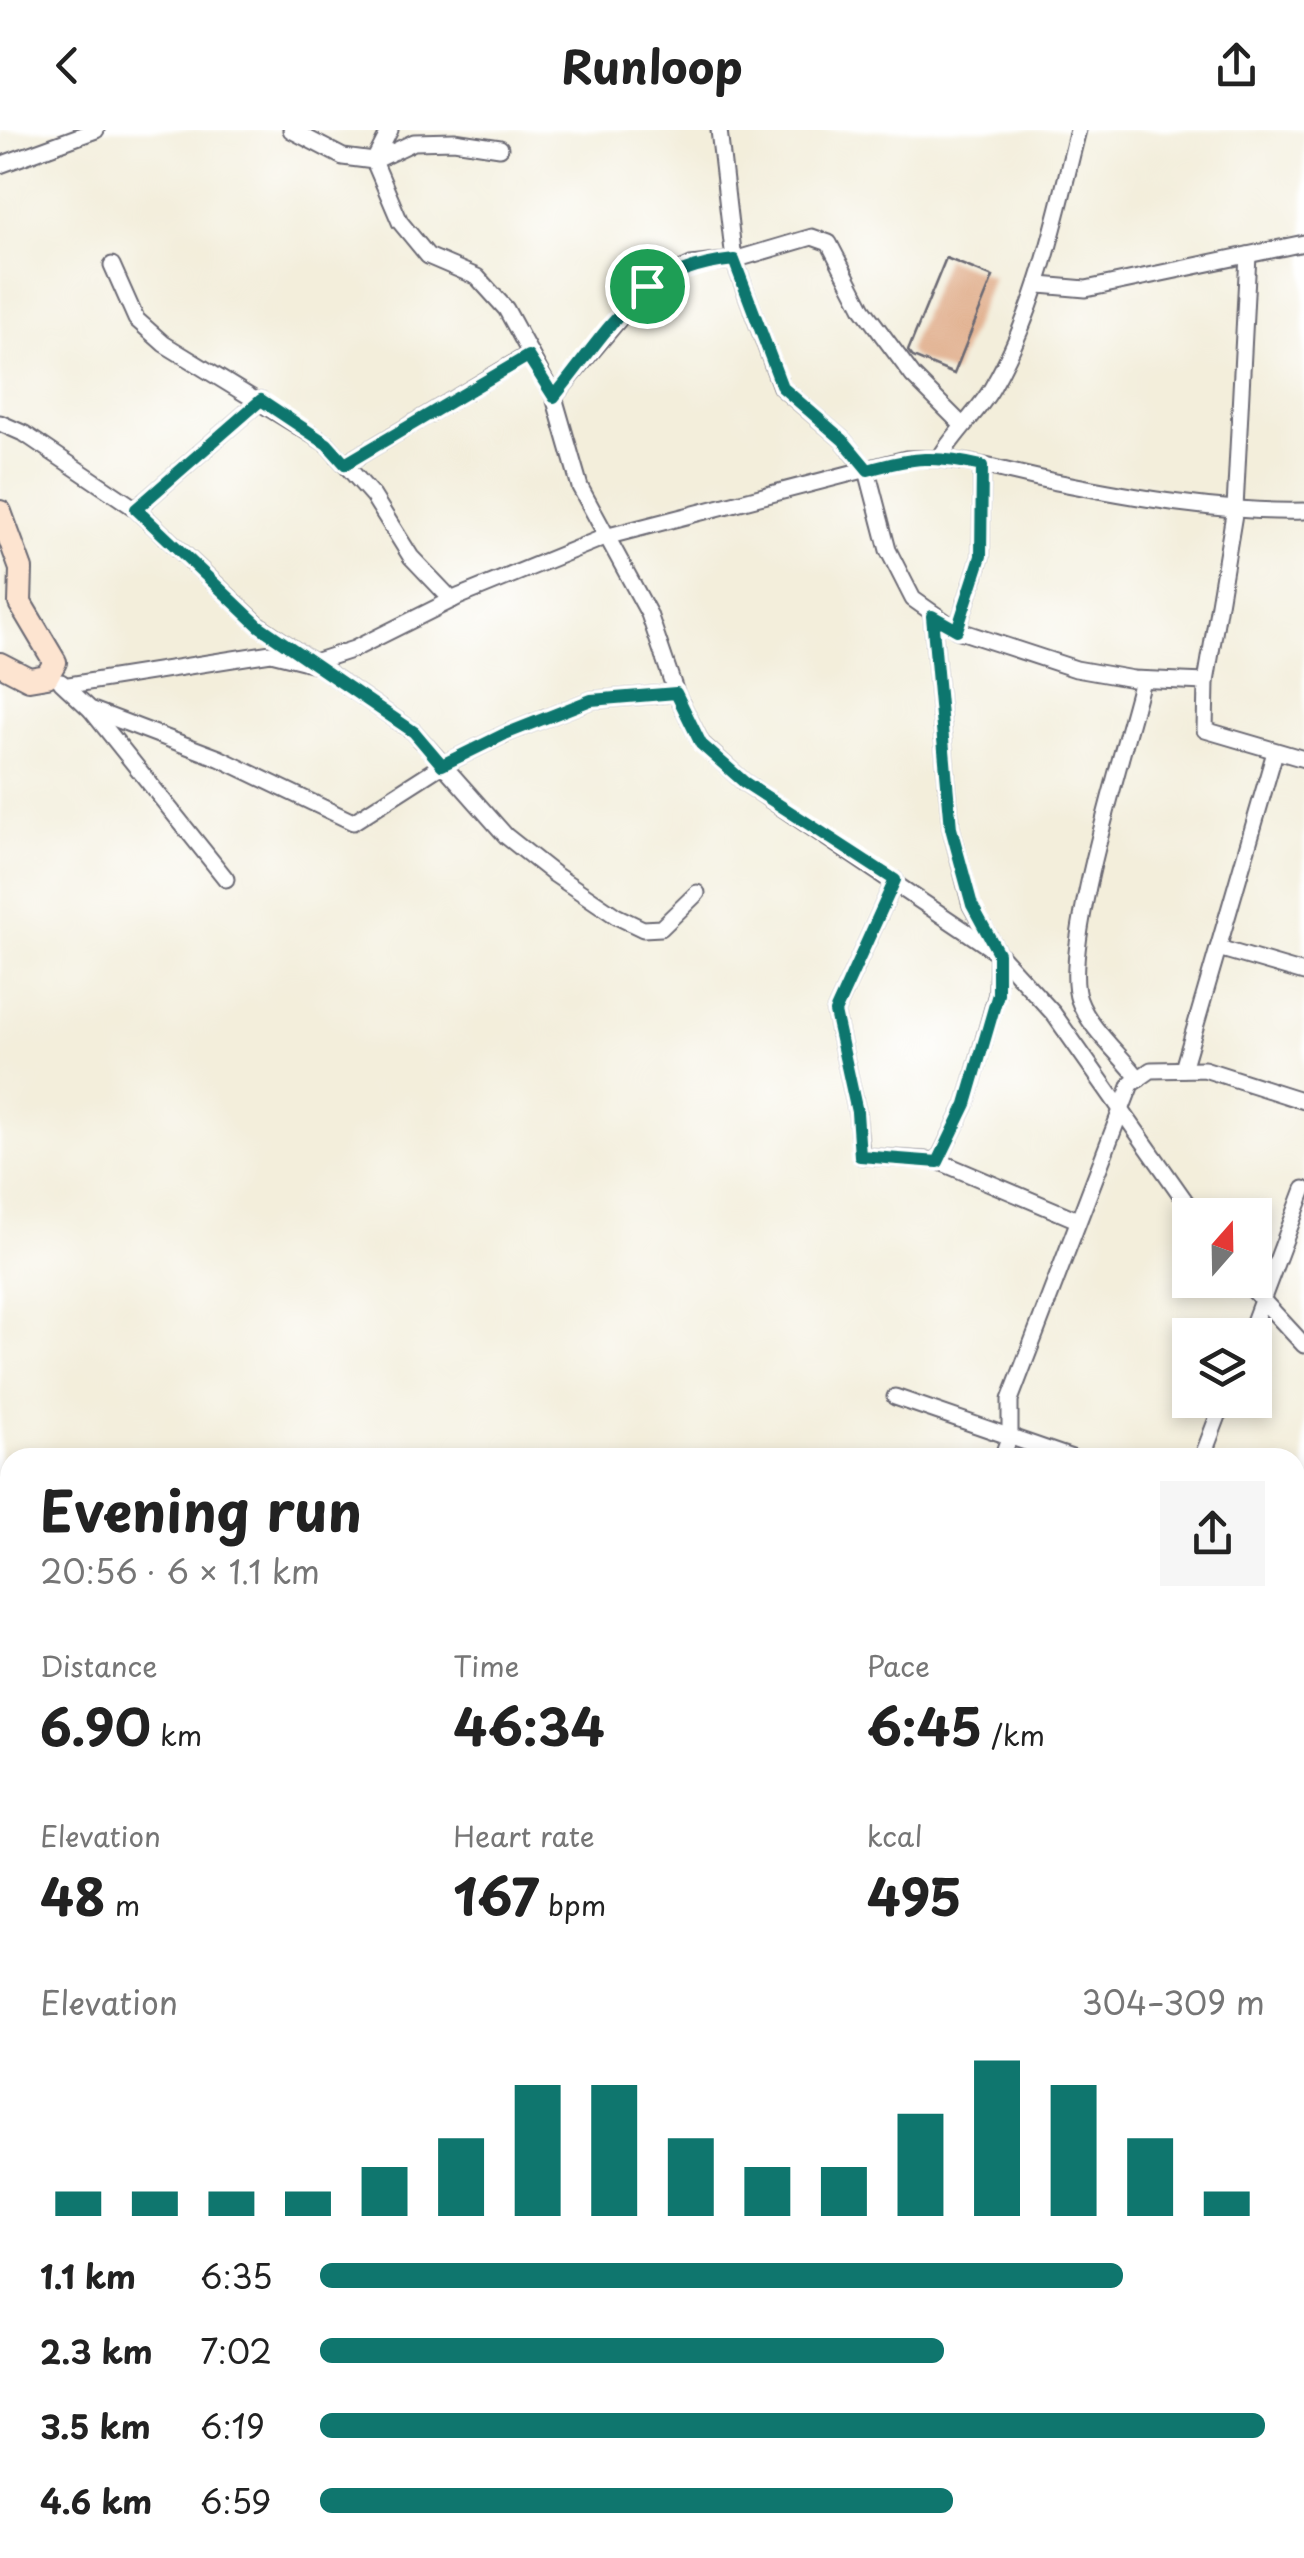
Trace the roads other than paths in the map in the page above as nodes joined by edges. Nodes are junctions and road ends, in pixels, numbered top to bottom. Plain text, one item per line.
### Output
1 (96, 130) edge
2 (292, 130) edge
3 (390, 130) edge
4 (719, 130) edge
5 (1078, 130) edge
6 (500, 148) dead end
7 (374, 161) junction
8 (0, 165) edge
9 (1304, 243) edge
10 (1248, 255) junction
11 (734, 260) junction
12 (112, 265) dead end
13 (1040, 285) junction
14 (528, 356) junction
15 (554, 397) junction
16 (261, 400) junction
17 (0, 424) edge
18 (960, 424) junction
19 (942, 456) junction
20 (345, 464) junction
21 (982, 466) junction
22 (868, 470) junction
23 (1235, 508) junction
24 (136, 509) junction
25 (1304, 510) edge
26 (0, 512) edge
27 (606, 536) junction
28 (452, 600) junction
29 (932, 616) junction
30 (957, 630) junction
31 (311, 663) junction
32 (0, 664) edge
33 (1142, 680) junction
34 (58, 681) junction
35 (1206, 682) junction
36 (676, 693) junction
37 (90, 709) junction
38 (1275, 752) junction
39 (1304, 759) edge
40 (442, 765) junction
41 (226, 879) dead end
42 (895, 880) junction
43 (697, 893) dead end
44 (1218, 948) junction
45 (998, 953) junction
46 (1304, 973) edge
47 (1183, 1069) junction
48 (1139, 1079) junction
49 (1304, 1100) edge
50 (1120, 1106) junction
51 (938, 1162) junction
52 (1304, 1189) edge
53 (1183, 1198) edge
54 (1075, 1220) junction
55 (1257, 1298) edge
56 (1261, 1303) junction
57 (1255, 1318) edge
58 (1304, 1344) edge
59 (895, 1397) dead end
60 (1217, 1418) edge
61 (1010, 1436) junction
62 (1006, 1448) edge
63 (1044, 1448) edge
64 (1206, 1448) edge

1 - 8 street
2 - 7 street
3 - 7 street
4 - 11 street
5 - 13 street
6 - 7 street
7 - 14 street
9 - 10 street
10 - 13 street
10 - 23 street
11 - 15 street
11 - 18 street
11 - 22 street
12 - 16 street
13 - 18 street
14 - 15 street
14 - 20 street
15 - 27 street
16 - 20 street
16 - 24 street
17 - 24 street
18 - 19 street
19 - 21 street
19 - 22 street
20 - 28 street
21 - 23 street
21 - 30 street
22 - 27 street
22 - 29 street
23 - 25 street
23 - 35 street
24 - 31 street
26 - 34 street
27 - 28 street
27 - 36 street
28 - 31 street
29 - 30 street
29 - 45 street
30 - 33 street
31 - 34 street
31 - 40 street
32 - 34 street
33 - 35 street
33 - 48 street
34 - 37 street
35 - 38 street
36 - 40 street
36 - 42 street
37 - 40 street
37 - 41 street
38 - 39 street
38 - 44 street
40 - 43 street
42 - 45 street
42 - 51 street
44 - 46 street
44 - 47 street
45 - 50 street
45 - 51 street
47 - 48 street
47 - 49 street
48 - 50 street
50 - 53 street
50 - 54 street
51 - 54 street
52 - 56 street
54 - 61 street
55 - 56 street
56 - 57 street
56 - 58 street
59 - 61 street
60 - 64 street
61 - 62 street
61 - 63 street

